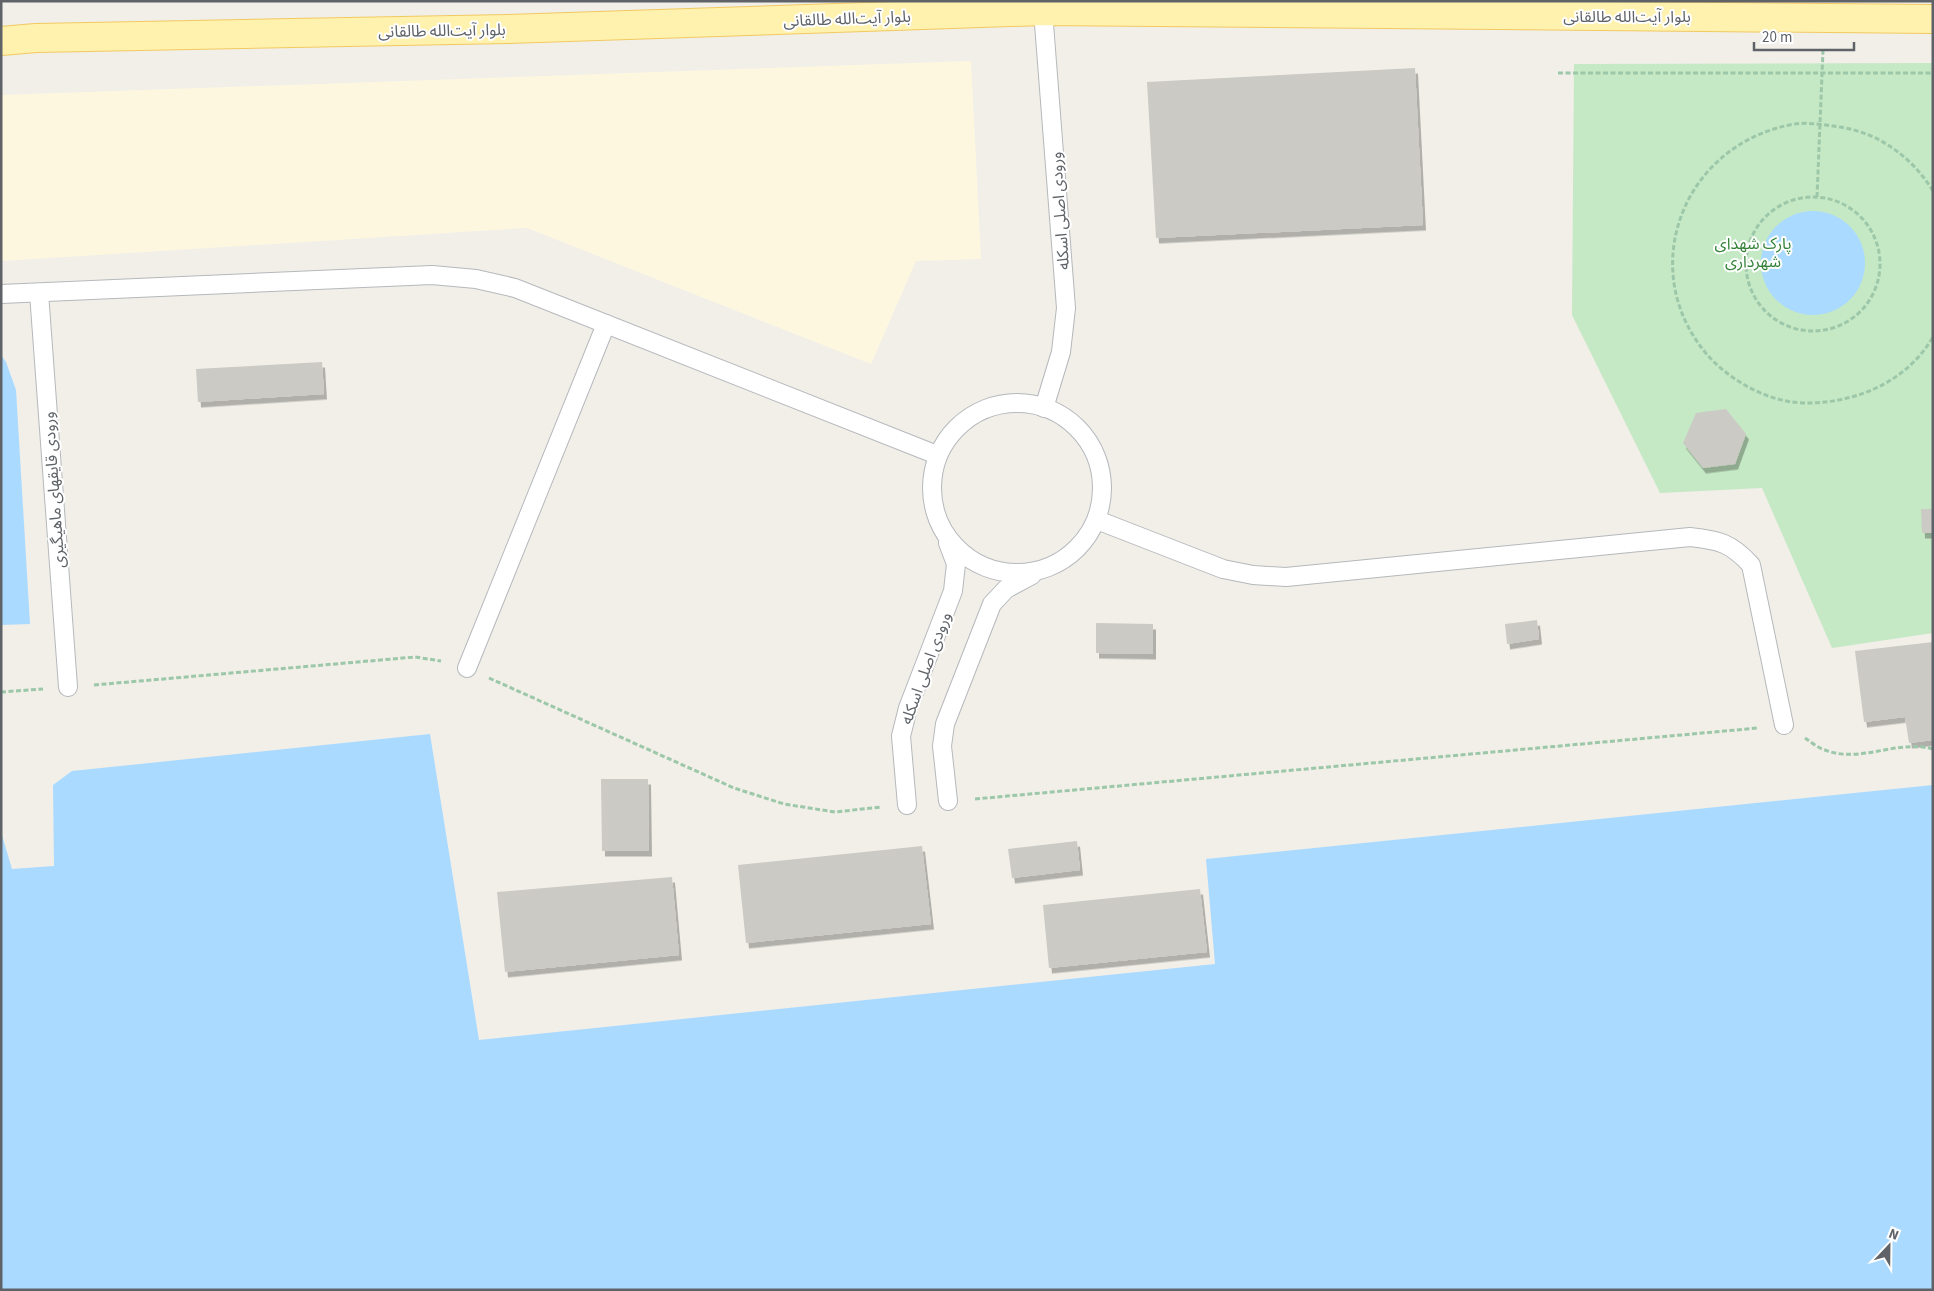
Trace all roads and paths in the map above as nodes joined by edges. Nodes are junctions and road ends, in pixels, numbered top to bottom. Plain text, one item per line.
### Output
1 (1043, 11) junction
2 (1824, 17) junction
3 (1933, 19) edge
4 (1, 24) edge
5 (36, 38) junction
6 (1, 41) edge
7 (1558, 73) dead end
8 (1822, 73) junction
9 (1933, 73) edge
10 (1820, 124) junction
11 (1933, 191) edge
12 (1818, 197) junction
13 (39, 293) junction
14 (1, 294) edge
15 (606, 324) junction
16 (1933, 337) edge
17 (1044, 408) junction
18 (937, 456) junction
19 (1097, 520) junction
20 (944, 533) junction
21 (1038, 571) junction
22 (467, 668) dead end
23 (68, 687) dead end
24 (1784, 726) dead end
25 (948, 801) dead end
26 (907, 805) dead end

1 - 2 main road, بلوار آیت‌الله طالقانی
1 - 5 main road, بلوار آیت‌الله طالقانی
1 - 17 lane, ورودی اصلی اسکله
2 - 3 main road, بلوار آیت‌الله طالقانی
2 - 8 path
4 - 5 main road
5 - 6 main road, بلوار آیت‌الله طالقانی
7 - 8 path
8 - 9 path
8 - 10 path
10 - 11 path
10 - 12 path
10 - 16 path
12 - 12 path
13 - 14 lane
13 - 15 lane
13 - 23 lane, ورودی قایقهای ماهیگیری
15 - 18 lane
15 - 22 lane
17 - 18 lane
17 - 19 lane
18 - 20 lane
19 - 21 lane
19 - 24 lane
20 - 21 lane
20 - 26 lane, ورودی اصلی اسکله
21 - 25 lane

